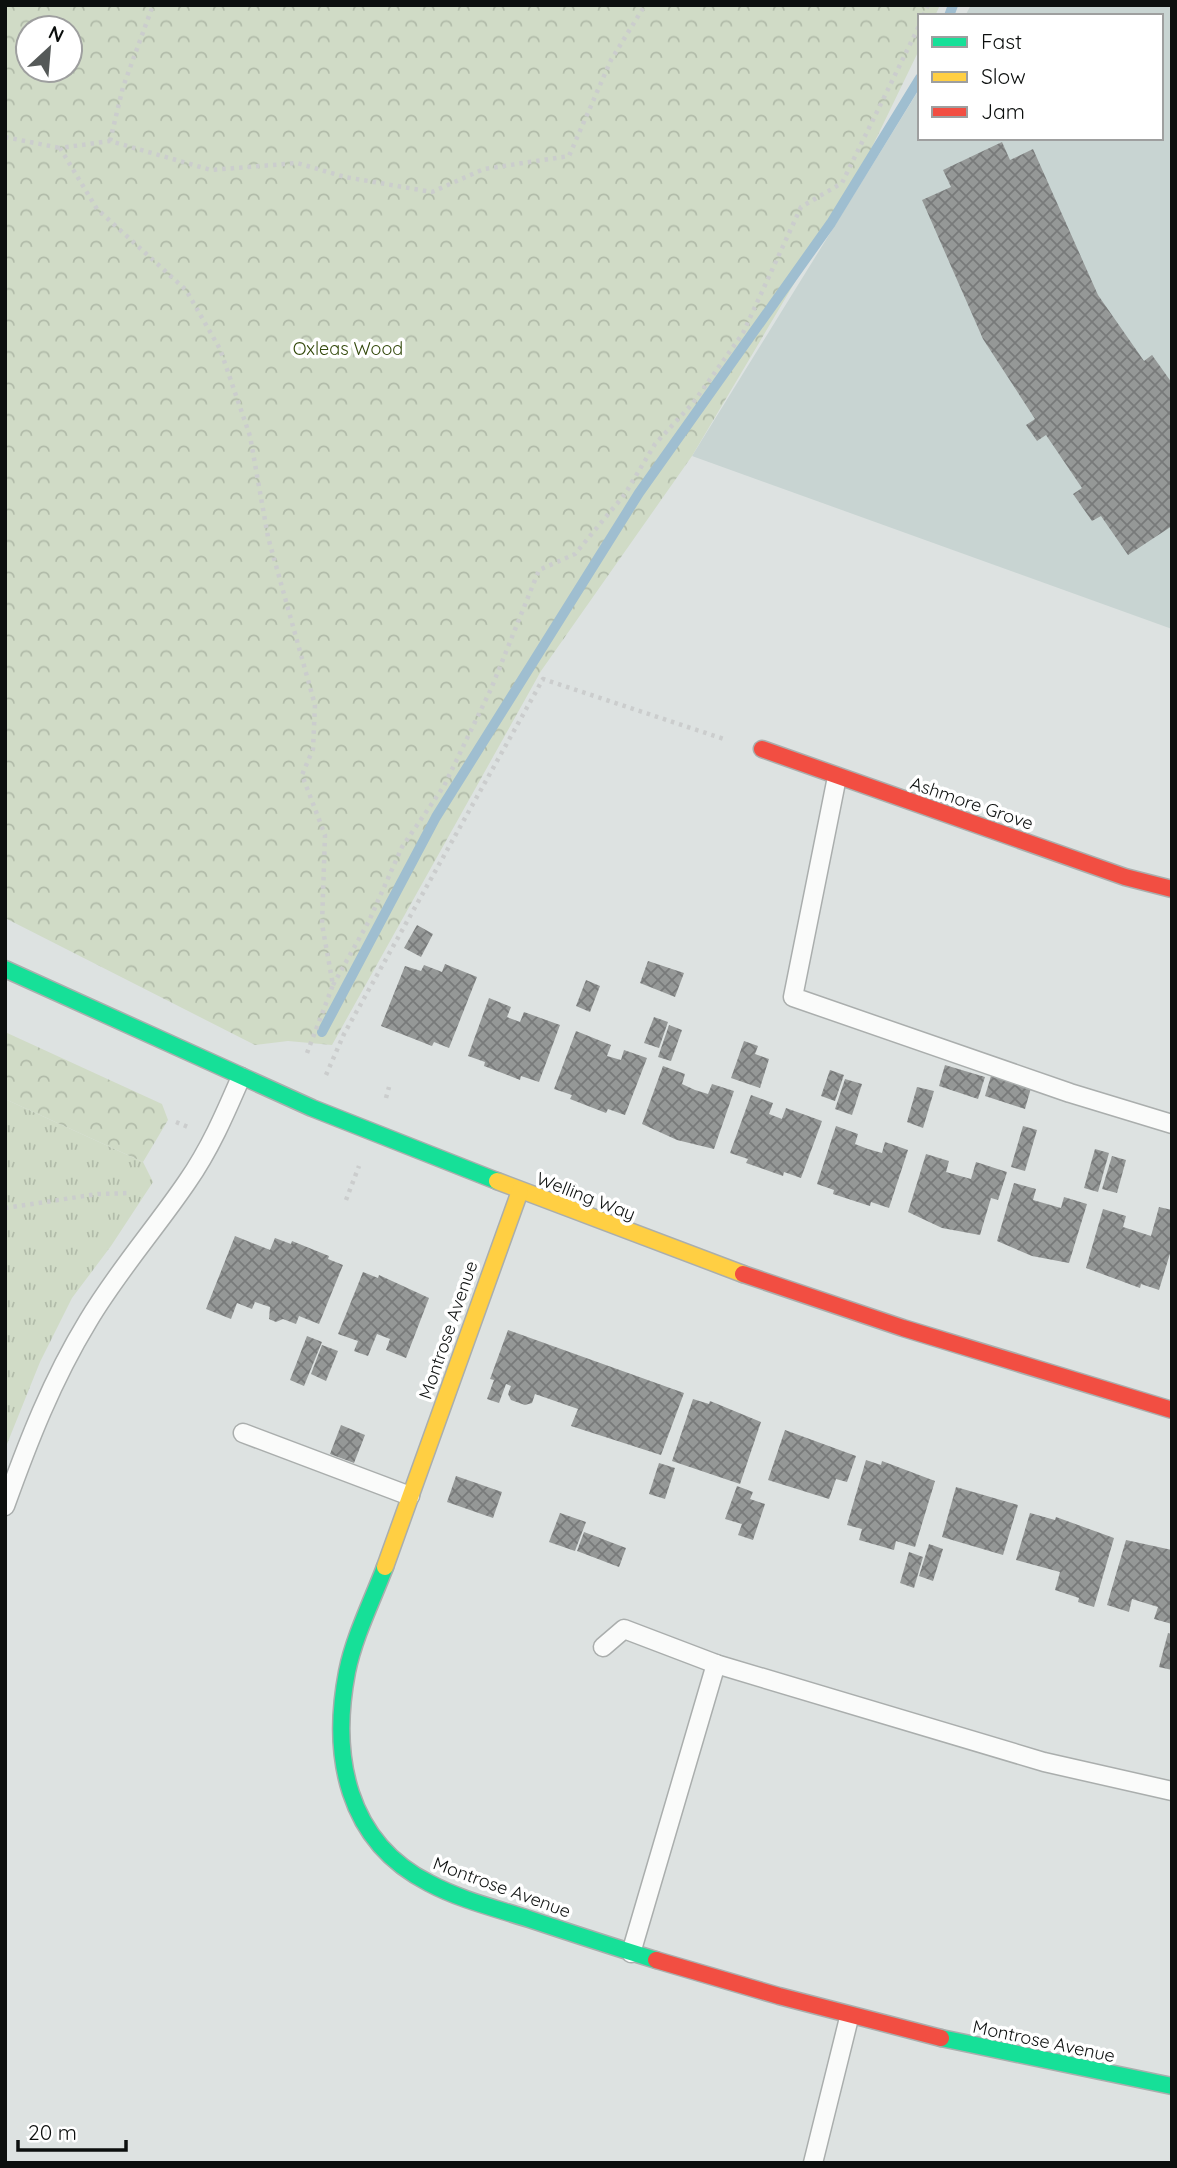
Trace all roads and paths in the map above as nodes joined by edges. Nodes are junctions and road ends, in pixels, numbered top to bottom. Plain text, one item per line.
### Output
1 (153, 5) edge
2 (645, 5) edge
3 (918, 28) edge
4 (5, 137) edge
5 (110, 141) junction
6 (60, 148) junction
7 (762, 749) joint
8 (837, 777) junction
9 (1172, 889) edge
10 (5, 969) edge
11 (333, 985) junction
12 (344, 1034) dead end
13 (307, 1053) dead end
14 (240, 1077) junction
15 (176, 1122) dead end
16 (1172, 1124) edge
17 (189, 1127) dead end
18 (360, 1166) dead end
19 (520, 1191) junction
20 (130, 1193) dead end
21 (346, 1200) dead end
22 (5, 1208) edge
23 (1172, 1410) edge
24 (243, 1433) dead end
25 (410, 1496) junction
26 (5, 1506) edge
27 (603, 1647) dead end
28 (716, 1664) junction
29 (1172, 1791) edge
30 (631, 1953) junction
31 (849, 2018) junction
32 (1172, 2086) edge
33 (813, 2163) edge

1 - 5 path
2 - 5 path
3 - 11 path
4 - 6 path
5 - 6 path
6 - 11 path
7 - 8 street, Ashmore Grove
7 - 12 path
8 - 9 street, Ashmore Grove
8 - 16 lane
10 - 14 street, Welling Way
11 - 13 path
14 - 19 street, Welling Way
14 - 26 lane
15 - 17 path
18 - 21 path
19 - 23 street, Welling Way
19 - 25 street, Montrose Avenue
20 - 22 path
24 - 25 lane
25 - 30 street, Montrose Avenue
27 - 28 lane
28 - 29 lane
28 - 30 lane
30 - 31 street, Montrose Avenue
31 - 32 street, Montrose Avenue
31 - 33 lane

